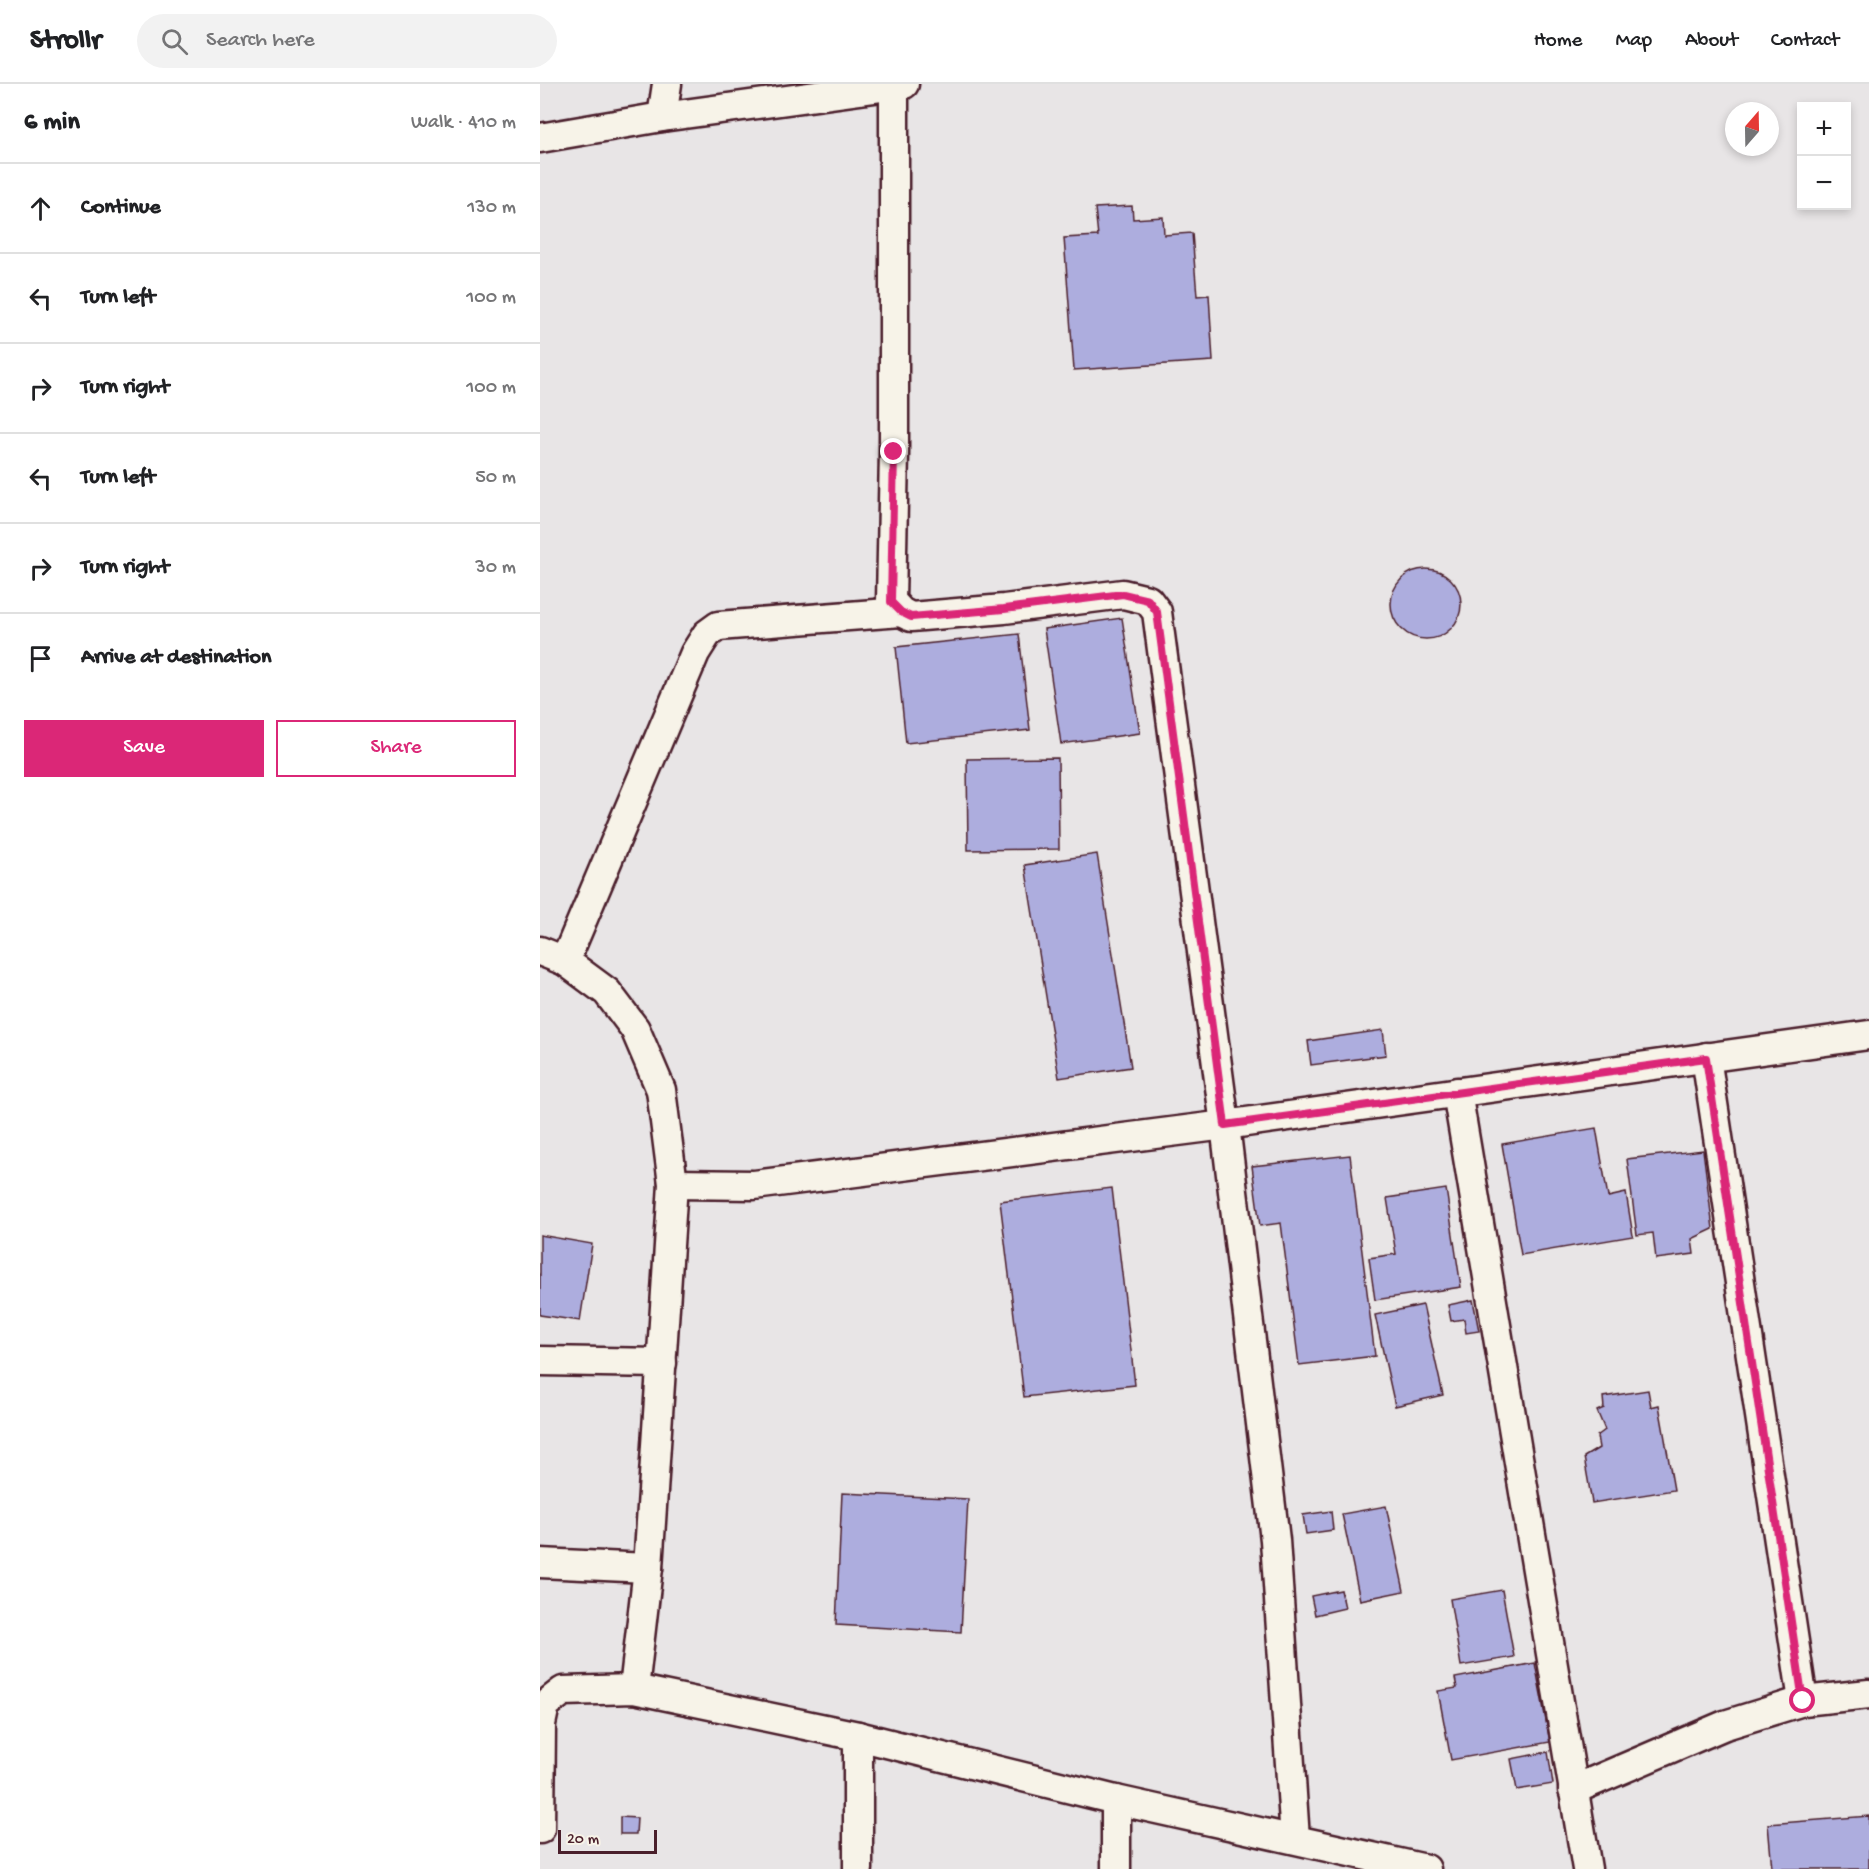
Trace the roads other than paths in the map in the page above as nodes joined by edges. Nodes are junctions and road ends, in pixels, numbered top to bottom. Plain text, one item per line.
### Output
1 (667, 84) edge
2 (899, 85) edge
3 (662, 117) junction
4 (540, 138) edge
5 (901, 612) junction
6 (553, 956) edge
7 (1869, 1035) edge
8 (1706, 1058) junction
9 (1457, 1092) junction
10 (1225, 1125) junction
11 (673, 1184) junction
12 (540, 1361) edge
13 (662, 1363) junction
14 (540, 1563) edge
15 (648, 1568) junction
16 (634, 1689) junction
17 (1869, 1694) edge
18 (1803, 1701) junction
19 (858, 1736) junction
20 (1573, 1790) junction
21 (1116, 1800) junction
22 (540, 1829) edge
23 (1295, 1839) junction
24 (1369, 1862) edge
25 (858, 1869) edge
26 (1116, 1869) edge
27 (1426, 1869) edge
28 (1587, 1869) edge

1 - 3 street
2 - 3 street
2 - 5 street
3 - 4 street
5 - 6 street
5 - 10 street
6 - 11 street
7 - 8 street
8 - 9 street
8 - 18 street
9 - 10 street
9 - 20 street
10 - 11 street
10 - 23 street
11 - 13 street
12 - 13 street
13 - 15 street
14 - 15 street
15 - 16 street
16 - 19 street
16 - 22 street
17 - 18 street
18 - 20 street
19 - 21 street
19 - 25 street
20 - 28 street
21 - 23 street
21 - 26 street
23 - 24 street
24 - 27 street

